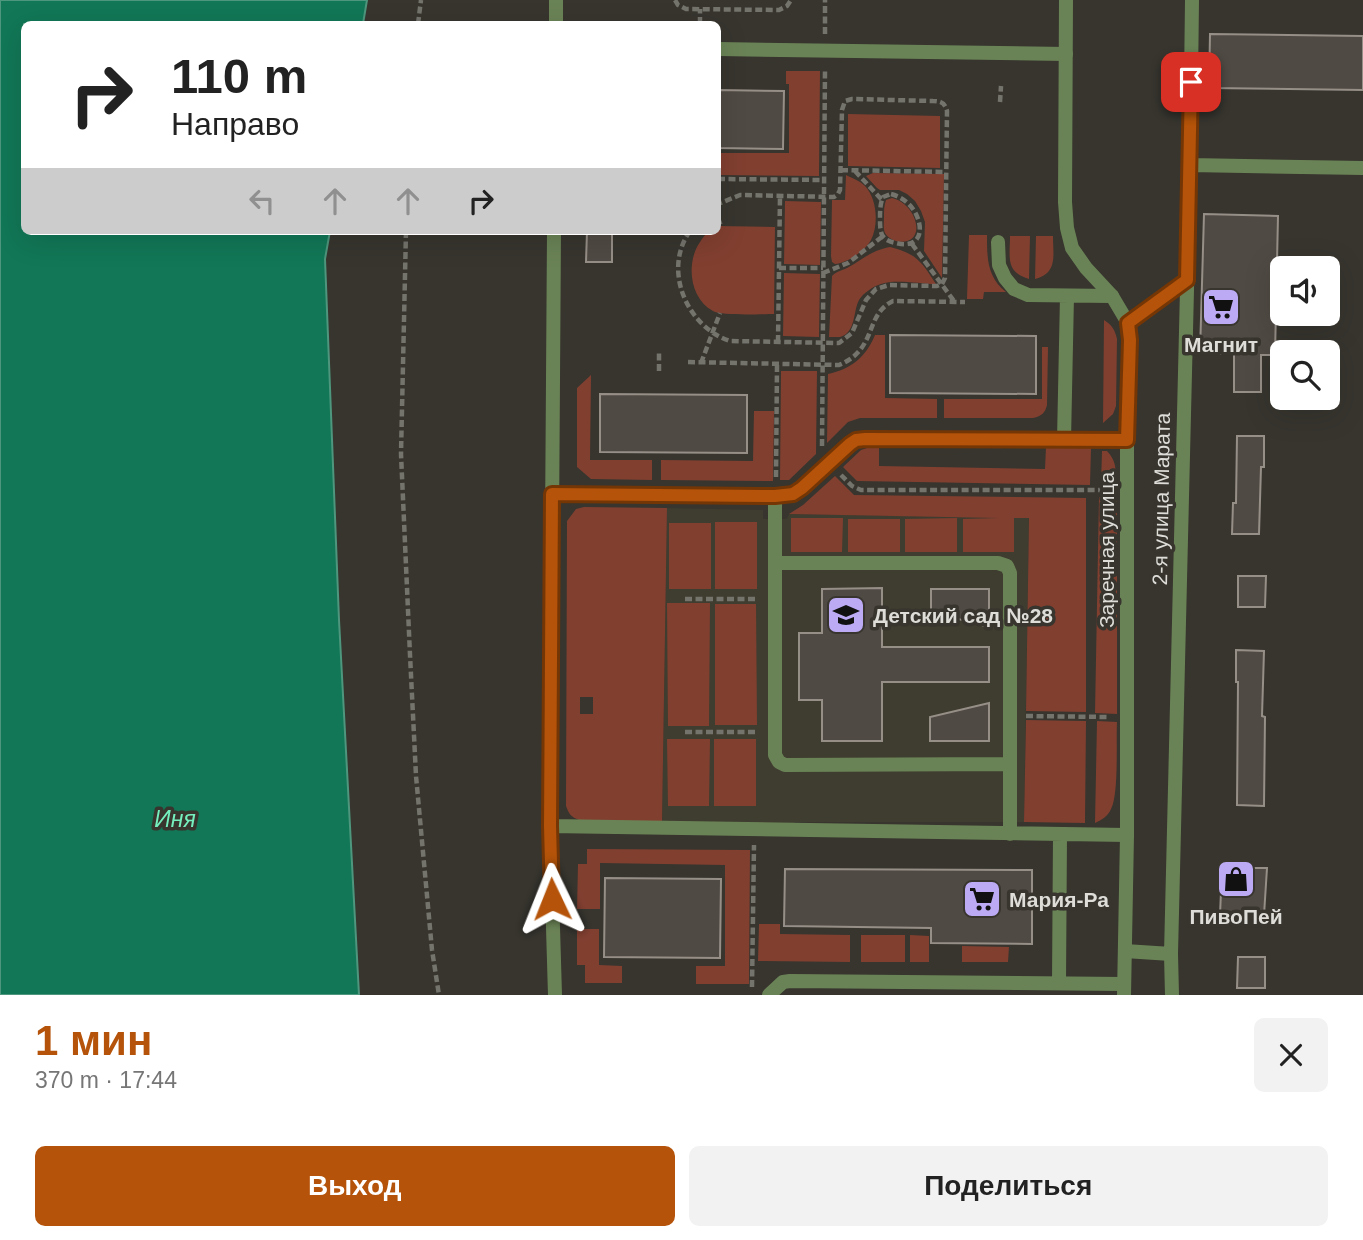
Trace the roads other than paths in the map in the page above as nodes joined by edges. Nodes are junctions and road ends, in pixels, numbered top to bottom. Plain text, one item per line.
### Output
1 (556, 0) edge
2 (1066, 0) edge
3 (1192, 0) edge
4 (556, 21) edge
5 (721, 49) edge
6 (1066, 54) junction
7 (1190, 165) junction
8 (1363, 168) edge
9 (555, 235) edge
10 (998, 242) dead end
11 (1187, 280) junction
12 (1067, 296) junction
13 (1112, 296) junction
14 (1128, 323) junction
15 (1064, 440) junction
16 (1127, 440) junction
17 (552, 494) junction
18 (775, 496) junction
19 (776, 563) junction
20 (1010, 764) junction
21 (550, 826) junction
22 (1010, 834) junction
23 (1060, 834) junction
24 (1127, 835) junction
25 (1125, 951) junction
26 (1171, 954) junction
27 (1059, 983) junction
28 (1124, 989) edge
29 (555, 995) edge
30 (769, 995) edge
31 (1172, 995) edge

1 - 4 street
2 - 6 street, Заречная улица
3 - 7 street, 2-я улица Марата
5 - 6 street
6 - 13 street, Заречная улица
7 - 8 street
7 - 11 street, 2-я улица Марата
9 - 17 street
10 - 12 street
11 - 14 street
11 - 26 street, 2-я улица Марата
12 - 13 street
12 - 15 street
13 - 14 street, Заречная улица
14 - 16 street, Заречная улица
15 - 16 street
15 - 18 street
16 - 24 street, Заречная улица
17 - 18 street
17 - 21 street
18 - 19 street
19 - 20 street
19 - 20 street
20 - 22 street
21 - 22 street
21 - 29 street
22 - 23 street
23 - 24 street
23 - 27 street
24 - 25 street, Заречная улица
25 - 26 street
25 - 28 street, Заречная улица
26 - 31 street, 2-я улица Марата
27 - 28 street
27 - 30 street

